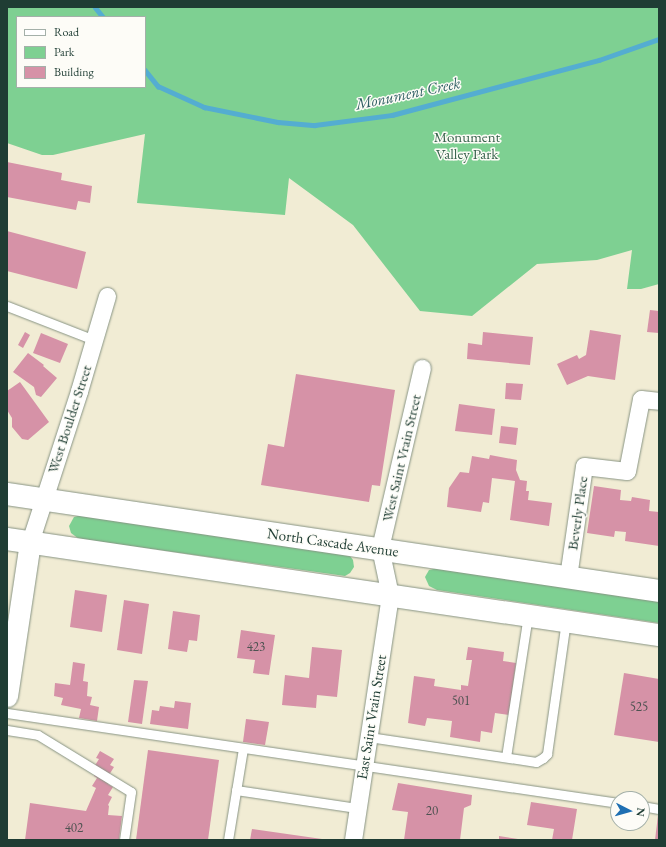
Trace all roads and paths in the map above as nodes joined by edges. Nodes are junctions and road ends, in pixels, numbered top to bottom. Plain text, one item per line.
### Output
1 (107, 296) dead end
2 (7, 306) edge
3 (94, 340) junction
4 (422, 368) dead end
5 (659, 401) edge
6 (7, 494) edge
7 (42, 500) junction
8 (7, 539) edge
9 (30, 542) junction
10 (380, 548) junction
11 (568, 577) junction
12 (659, 590) edge
13 (390, 595) junction
14 (528, 615) junction
15 (566, 621) junction
16 (659, 634) edge
17 (7, 696) edge
18 (7, 713) edge
19 (7, 730) edge
20 (369, 737) junction
21 (243, 748) junction
22 (506, 757) junction
23 (364, 766) junction
24 (236, 790) junction
25 (610, 802) edge
26 (357, 808) junction
27 (124, 840) edge
28 (228, 840) edge
29 (353, 840) edge

1 - 3 street, West Boulder Street
2 - 3 lane
3 - 7 street, West Boulder Street
4 - 10 street, West Saint Vrain Street
5 - 11 street, Beverly Place
6 - 7 main road, North Cascade Avenue
7 - 9 street, West Boulder Street
7 - 10 main road, North Cascade Avenue
8 - 9 main road
9 - 13 main road
9 - 17 street
10 - 11 main road, North Cascade Avenue
10 - 13 street, West Saint Vrain Street
11 - 12 main road, North Cascade Avenue
13 - 14 main road
13 - 20 street, East Saint Vrain Street
14 - 15 main road
14 - 22 lane
15 - 16 main road
15 - 22 lane
18 - 21 lane
19 - 27 lane
20 - 22 lane
20 - 23 street, East Saint Vrain Street
21 - 23 lane
21 - 24 lane
23 - 25 lane
23 - 26 street, East Saint Vrain Street
24 - 26 lane
24 - 28 lane
26 - 29 street, East Saint Vrain Street

